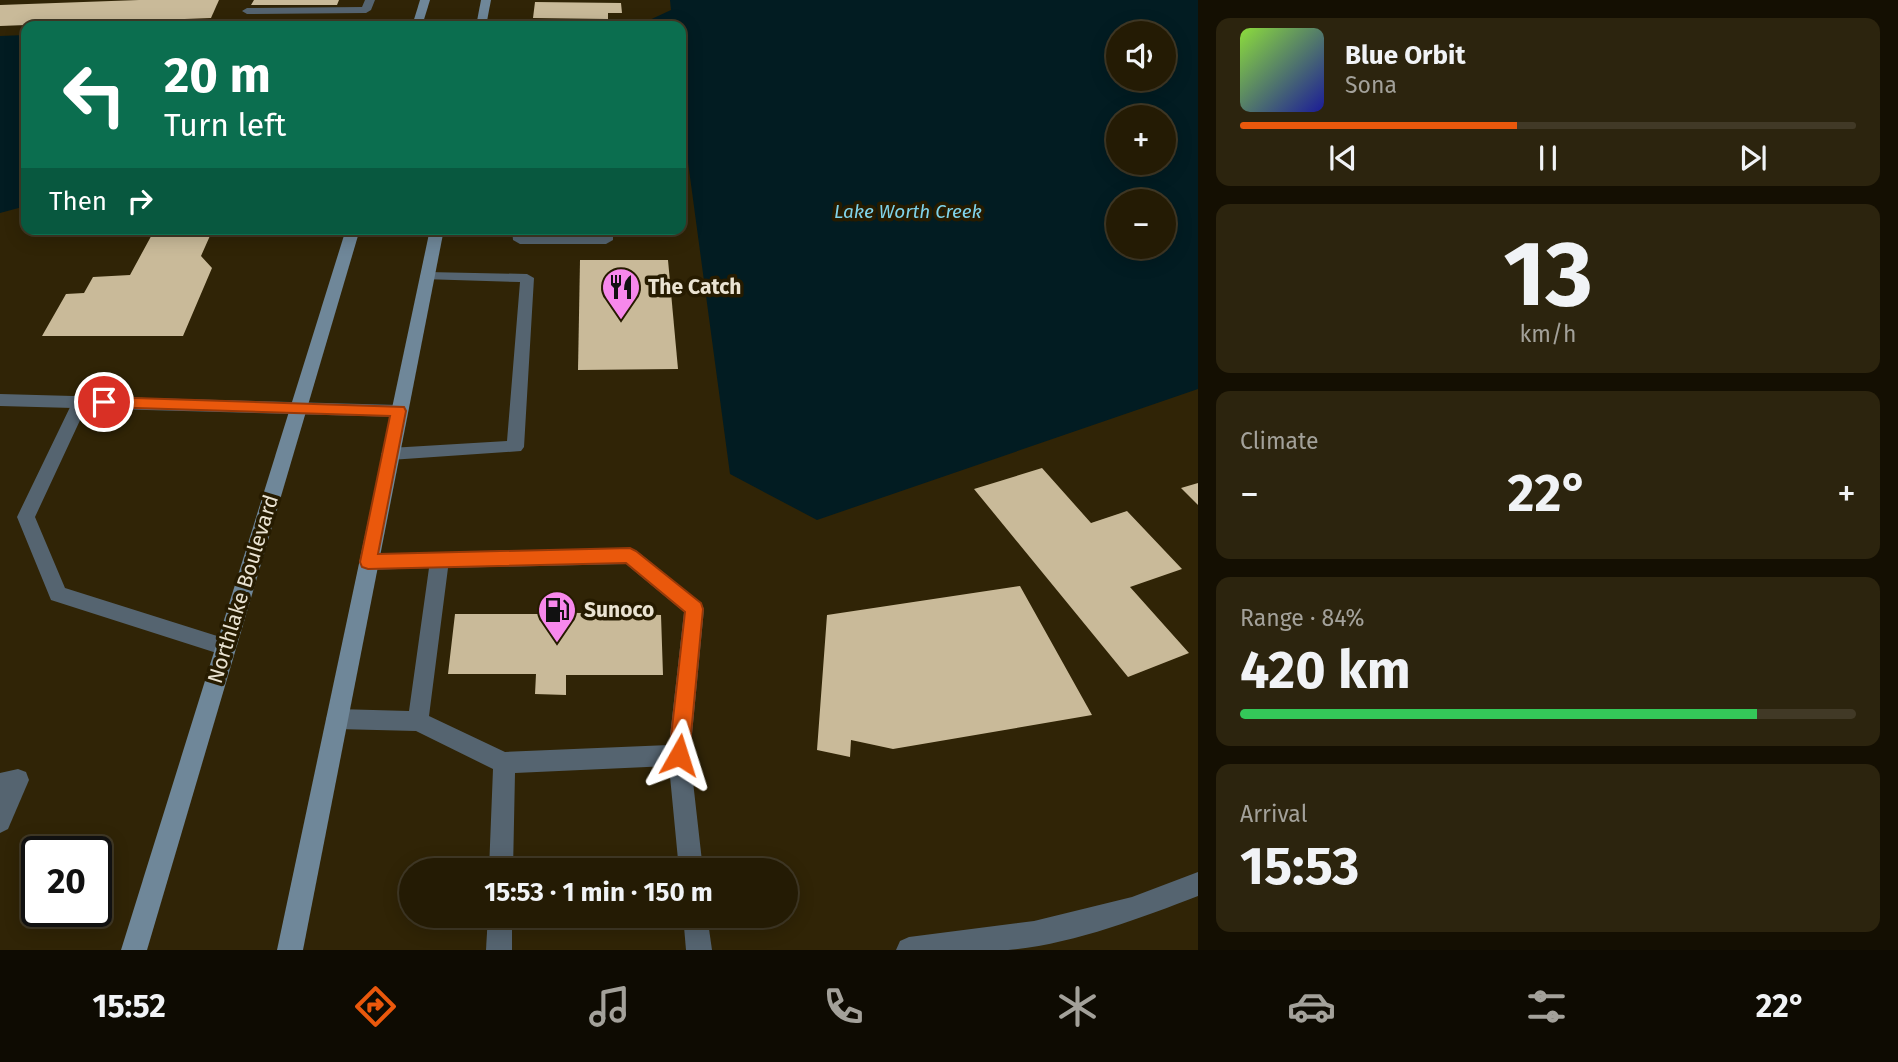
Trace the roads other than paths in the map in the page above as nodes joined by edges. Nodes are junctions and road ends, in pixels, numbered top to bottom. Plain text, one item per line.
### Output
1 (370, 0) edge
2 (425, 0) edge
3 (486, 0) edge
4 (247, 11) dead end
5 (419, 21) edge
6 (482, 21) edge
7 (351, 235) edge
8 (436, 235) edge
9 (520, 235) edge
10 (606, 235) edge
11 (427, 276) junction
12 (0, 400) edge
13 (81, 401) junction
14 (298, 406) junction
15 (399, 411) junction
16 (390, 454) junction
17 (440, 560) junction
18 (368, 562) junction
19 (226, 648) junction
20 (337, 719) junction
21 (418, 722) junction
22 (679, 755) junction
23 (504, 763) junction
24 (0, 784) edge
25 (0, 821) edge
26 (501, 858) edge
27 (690, 858) edge
28 (1198, 884) edge
29 (500, 928) edge
30 (696, 928) edge
31 (134, 950) edge
32 (290, 950) edge
33 (499, 950) edge
34 (699, 950) edge
35 (909, 950) edge

1 - 4 street
2 - 5 main road
3 - 6 main road
7 - 14 main road, Northlake Boulevard
8 - 11 main road
9 - 10 street
11 - 15 main road
11 - 16 street
12 - 13 street
13 - 14 street
13 - 19 street
14 - 15 street
14 - 19 main road, Northlake Boulevard
15 - 16 main road
16 - 18 main road
17 - 18 street
17 - 21 street
17 - 22 street
18 - 20 main road
19 - 31 main road, Northlake Boulevard
20 - 21 street
20 - 32 main road
21 - 23 street
22 - 23 street
22 - 27 street
23 - 26 street
24 - 25 street
28 - 35 street
29 - 33 street
30 - 34 street

